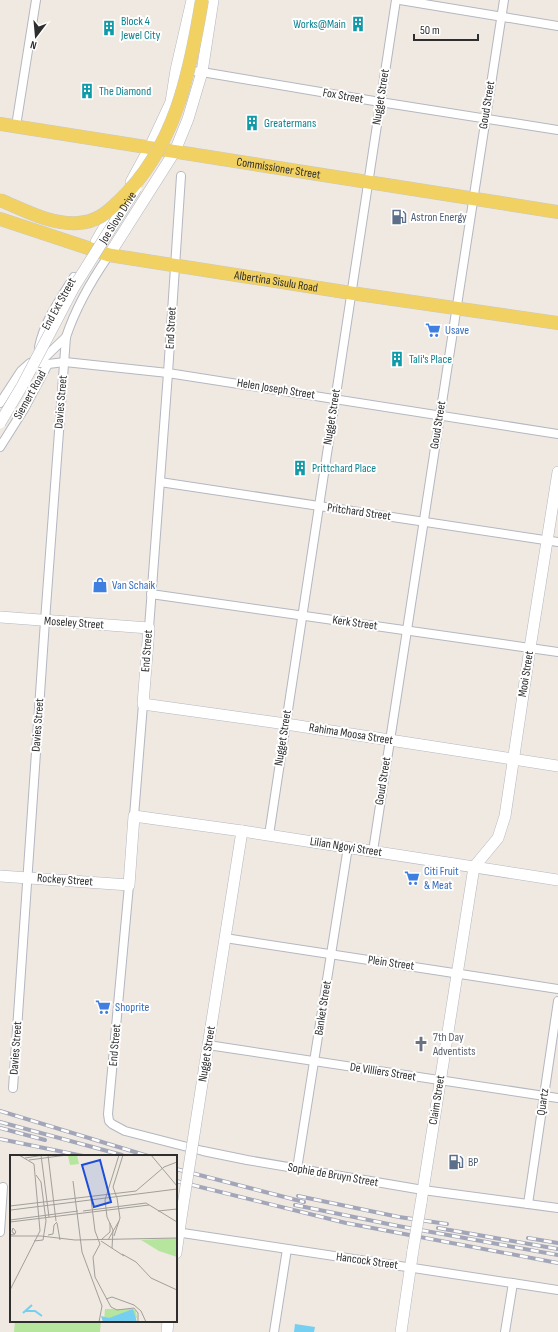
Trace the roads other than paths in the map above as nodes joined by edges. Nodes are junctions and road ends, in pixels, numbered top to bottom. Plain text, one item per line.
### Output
1 (36, 0) edge
2 (192, 0) edge
3 (202, 0) edge
4 (213, 0) edge
5 (396, 0) edge
6 (400, 0) edge
7 (504, 0) edge
8 (501, 16) junction
9 (558, 26) edge
10 (176, 70) junction
11 (202, 72) junction
12 (380, 102) junction
13 (485, 118) junction
14 (0, 124) edge
15 (16, 126) junction
16 (558, 130) edge
17 (174, 151) junction
18 (152, 153) junction
19 (180, 176) dead end
20 (368, 183) junction
21 (473, 198) junction
22 (0, 200) edge
23 (558, 212) edge
24 (0, 219) edge
25 (92, 249) junction
26 (109, 255) junction
27 (174, 265) junction
28 (351, 293) junction
29 (456, 308) junction
30 (558, 323) edge
31 (66, 338) junction
32 (64, 362) junction
33 (41, 363) junction
34 (168, 373) junction
35 (335, 398) junction
36 (0, 403) edge
37 (440, 415) junction
38 (0, 423) edge
39 (558, 434) edge
40 (0, 447) edge
41 (558, 472) edge
42 (160, 482) junction
43 (319, 506) junction
44 (423, 521) junction
45 (553, 541) edge
46 (152, 594) junction
47 (302, 615) junction
48 (0, 617) edge
49 (45, 620) junction
50 (149, 628) junction
51 (406, 630) junction
52 (530, 648) junction
53 (558, 652) edge
54 (143, 704) junction
55 (286, 724) junction
56 (390, 740) junction
57 (513, 759) junction
58 (558, 766) edge
59 (134, 816) junction
60 (242, 831) junction
61 (269, 835) junction
62 (348, 847) junction
63 (373, 851) junction
64 (474, 867) junction
65 (0, 876) edge
66 (28, 878) junction
67 (558, 880) edge
68 (129, 884) junction
69 (225, 938) junction
70 (332, 954) junction
71 (457, 973) junction
72 (558, 989) edge
73 (558, 1001) edge
74 (208, 1048) junction
75 (314, 1061) junction
76 (440, 1080) junction
77 (13, 1088) dead end
78 (544, 1096) junction
79 (558, 1098) edge
80 (112, 1124) joint
81 (297, 1169) junction
82 (3, 1187) dead end
83 (423, 1190) junction
84 (528, 1204) junction
85 (558, 1208) edge
86 (0, 1232) edge
87 (177, 1233) edge
88 (287, 1249) junction
89 (411, 1268) junction
90 (513, 1283) junction
91 (558, 1290) edge
92 (168, 1322) edge
93 (167, 1332) edge
94 (274, 1332) edge
95 (401, 1332) edge
96 (505, 1332) edge

1 - 15 street
2 - 10 street
3 - 18 main road, Joe Slovo Drive, bridge
4 - 11 street
5 - 12 street, Nugget Street
6 - 8 street
7 - 8 street, Goud Street
8 - 9 street
8 - 13 street, Goud Street
10 - 11 street, Fox Street
10 - 18 street
11 - 12 street, Fox Street
11 - 17 street
12 - 13 street, Fox Street
12 - 20 street, Nugget Street
13 - 16 street, Fox Street
13 - 21 street, Goud Street
14 - 15 main road, Commissioner Street
15 - 18 main road, Commissioner Street
17 - 18 main road, Commissioner Street
17 - 20 main road, Commissioner Street
17 - 26 street
18 - 22 main road, bridge
18 - 25 street
18 - 38 street, Joe Slovo Drive, bridge
19 - 27 street, End Street
20 - 21 main road, Commissioner Street
20 - 28 street, Nugget Street
21 - 23 main road, Commissioner Street
21 - 29 street, Goud Street
24 - 25 main road, Albertina Sisulu Road
25 - 26 main road, Albertina Sisulu Road
25 - 33 street, End Ext Street
26 - 27 main road, Albertina Sisulu Road
26 - 31 street, Joe Slovo Drive
27 - 28 main road, Albertina Sisulu Road
27 - 34 street, End Street
28 - 29 main road, Albertina Sisulu Road
28 - 35 street, Nugget Street
29 - 30 main road, Albertina Sisulu Road
29 - 37 street, Goud Street
31 - 32 street, Joe Slovo Drive
31 - 33 street
32 - 33 street, Siemert Road
32 - 34 street, Helen Joseph Street
32 - 49 street, Davies Street
33 - 36 street, Siemert Road
33 - 40 street, Siemert Road
34 - 35 street, Helen Joseph Street
34 - 42 street, End Street
35 - 37 street, Helen Joseph Street
35 - 43 street, Nugget Street
37 - 39 street, Helen Joseph Street
37 - 44 street, Goud Street
41 - 45 street, Mooi Street
42 - 43 street, Pritchard Street
42 - 46 street, End Street
43 - 44 street, Pritchard Street
43 - 47 street, Nugget Street
44 - 45 street, Pritchard Street
44 - 51 street, Goud Street
45 - 52 street, Mooi Street
46 - 47 street, Kerk Street
46 - 50 street, End Street
47 - 51 street, Kerk Street
47 - 55 street, Nugget Street
48 - 49 street, Moseley Street
49 - 50 street, Moseley Street
49 - 66 street, Davies Street
50 - 54 street, End Street
51 - 52 street, Kerk Street
51 - 56 street, Goud Street
52 - 53 street, Kerk Street
52 - 57 street, Mooi Street
54 - 55 street, Rahima Moosa Street
54 - 59 street, End Street
55 - 56 street, Rahima Moosa Street
55 - 61 street, Nugget Street
56 - 57 street, Rahima Moosa Street
56 - 63 street, Goud Street
57 - 58 street, Rahima Moosa Street
57 - 64 street, Mooi Street
59 - 60 street, Lilian Ngoyi Street
59 - 68 street, End Street
60 - 61 street, Lilian Ngoyi Street
60 - 69 street, Nugget Street
61 - 62 street, Lilian Ngoyi Street
62 - 63 street, Lilian Ngoyi Street
62 - 70 street, Banket Street
63 - 64 street, Lilian Ngoyi Street
64 - 67 street, Lilian Ngoyi Street
64 - 71 street, Claim Street
65 - 66 street, Rockey Street
66 - 68 street, Rockey Street
66 - 77 street, Davies Street
68 - 80 street, End Street
69 - 70 street, Plein Street
69 - 74 street, Nugget Street
70 - 71 street, Plein Street
70 - 75 street, Banket Street
71 - 72 street, Plein Street
71 - 76 street, Claim Street
73 - 78 street, Quartz
74 - 75 street, De Villiers Street
74 - 87 street, Nugget Street, bridge
75 - 76 street, De Villiers Street
75 - 81 street, Banket Street
76 - 78 street, De Villiers Street
76 - 83 street, Claim Street
78 - 79 street, De Villiers Street
78 - 84 street, Quartz
80 - 81 street, Sophie de Bruyn Street
81 - 83 street, Sophie de Bruyn Street
82 - 86 street
83 - 84 street, Sophie de Bruyn Street
83 - 89 street, Claim Street, bridge
84 - 85 street, Sophie de Bruyn Street
87 - 88 street, Hancock Street
88 - 89 street, Hancock Street
88 - 94 street
89 - 90 street, Hancock Street
89 - 95 street, Claim Street
90 - 91 street, Hancock Street
90 - 96 street
92 - 93 street

